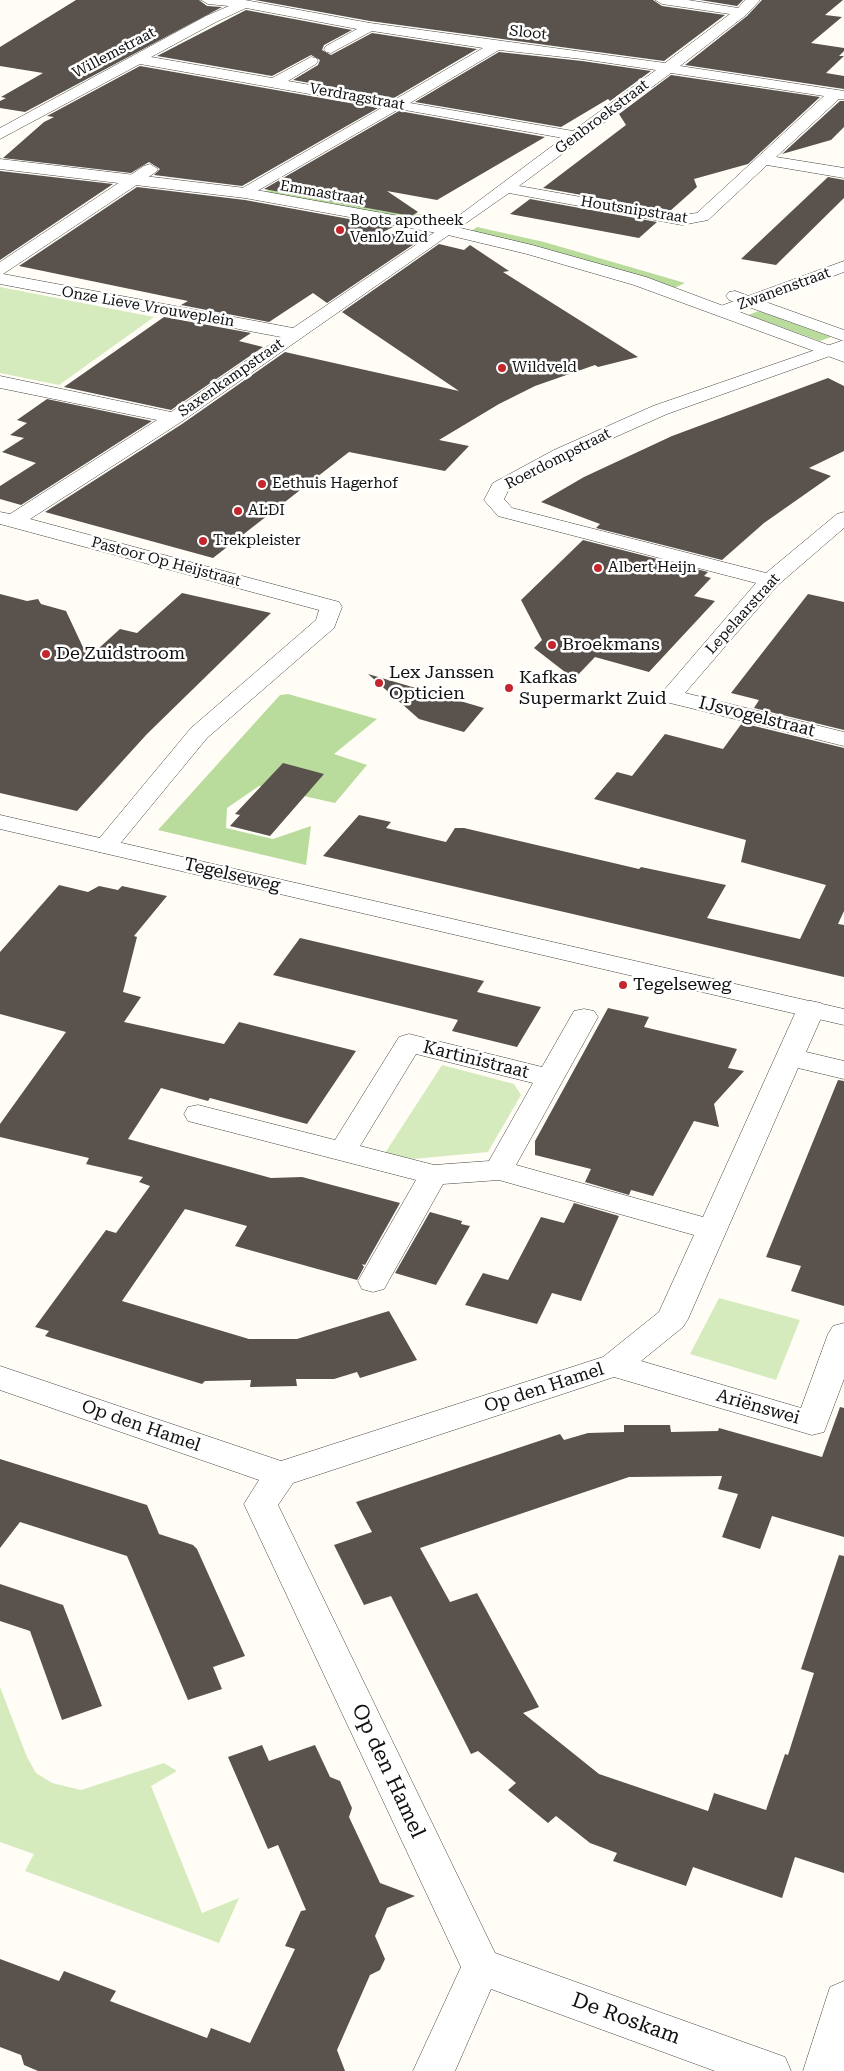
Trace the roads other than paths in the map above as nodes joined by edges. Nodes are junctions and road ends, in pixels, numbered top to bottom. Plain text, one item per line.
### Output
1 (208, 0) edge
2 (662, 0) edge
3 (752, 0) edge
4 (683, 1) edge
5 (250, 2) edge
6 (741, 12) junction
7 (370, 27) junction
8 (496, 46) junction
9 (331, 50) dead end
10 (138, 59) junction
11 (311, 61) dead end
12 (668, 68) junction
13 (274, 83) junction
14 (840, 94) edge
15 (397, 104) junction
16 (0, 134) edge
17 (576, 136) junction
18 (0, 153) edge
19 (766, 160) junction
20 (0, 164) edge
21 (150, 169) junction
22 (844, 173) edge
23 (135, 179) junction
24 (261, 183) junction
25 (506, 188) junction
26 (245, 193) junction
27 (463, 220) junction
28 (448, 230) junction
29 (642, 265) dead end
30 (844, 266) edge
31 (0, 270) edge
32 (0, 279) edge
33 (716, 289) dead end
34 (752, 301) junction
35 (724, 311) junction
36 (296, 334) junction
37 (844, 336) edge
38 (839, 351) edge
39 (0, 382) edge
40 (174, 418) junction
41 (844, 518) edge
42 (6, 520) edge
43 (770, 580) junction
44 (670, 696) joint
45 (844, 739) edge
46 (0, 822) edge
47 (105, 846) junction
48 (811, 1009) junction
49 (584, 1017) dead end
50 (844, 1017) edge
51 (789, 1057) junction
52 (844, 1070) edge
53 (550, 1078) junction
54 (198, 1114) dead end
55 (342, 1150) junction
56 (499, 1170) junction
57 (434, 1175) junction
58 (713, 1230) junction
59 (373, 1281) dead end
60 (844, 1334) edge
61 (614, 1365) junction
62 (0, 1378) edge
63 (281, 1474) junction
64 (481, 1967) junction
65 (844, 2000) edge
66 (434, 2071) edge
67 (770, 2071) edge
68 (824, 2071) edge

1 - 5 street, Sloot
2 - 4 street
3 - 6 street, Genbroekstraat
4 - 6 street
5 - 7 street, Sloot
5 - 10 street, Willemstraat
6 - 12 street, Genbroekstraat
7 - 8 street, Sloot
7 - 9 street
8 - 12 street, Sloot
8 - 15 street
10 - 13 street, Verdragstraat
10 - 16 street, Willemstraat
11 - 13 street
12 - 14 street, Sloot
12 - 17 street, Genbroekstraat
13 - 15 street, Verdragstraat
14 - 19 street, Houtsnipstraat
15 - 17 street, Verdragstraat
15 - 24 street
17 - 25 street, Genbroekstraat
18 - 21 street, Emmastraat
19 - 22 street
19 - 25 street, Houtsnipstraat
20 - 23 street, Emmastraat
21 - 23 street
21 - 24 street, Emmastraat
23 - 26 street, Emmastraat
23 - 31 street
24 - 26 street
24 - 27 street, Emmastraat
25 - 27 street, Genbroekstraat
26 - 28 street, Emmastraat
27 - 28 street, Genbroekstraat
27 - 29 street, Emmastraat
28 - 35 street, Emmastraat
28 - 36 street, Saxenkampstraat
30 - 34 street, Zwanenstraat
32 - 36 street, Onze Lieve Vrouweplein
33 - 34 street
34 - 35 street, Zwanenstraat
34 - 37 street
35 - 38 street, Emmastraat
36 - 40 street, Saxenkampstraat
38 - 43 street, Roerdompstraat
39 - 40 street
40 - 42 street, Saxenkampstraat
41 - 43 street, Lepelaarstraat
42 - 47 street, Pastoor Op Heijstraat
43 - 44 street, Lepelaarstraat
44 - 45 street, IJsvogelstraat
46 - 47 street, Tegelseweg
47 - 48 street, Tegelseweg
48 - 50 street, Tegelseweg
48 - 51 street, Op den Hamel
49 - 53 street, Kartinistraat
51 - 52 street
51 - 58 street, Op den Hamel
53 - 55 street, Kartinistraat
53 - 56 street, Kartinistraat
54 - 55 street
55 - 57 street
56 - 57 street
56 - 58 street
57 - 59 street
58 - 61 street, Op den Hamel
60 - 61 street, Ariënswei
61 - 63 street, Op den Hamel
62 - 63 street, Op den Hamel
63 - 64 street, Op den Hamel
64 - 66 street
64 - 67 street, De Roskam
65 - 68 street

